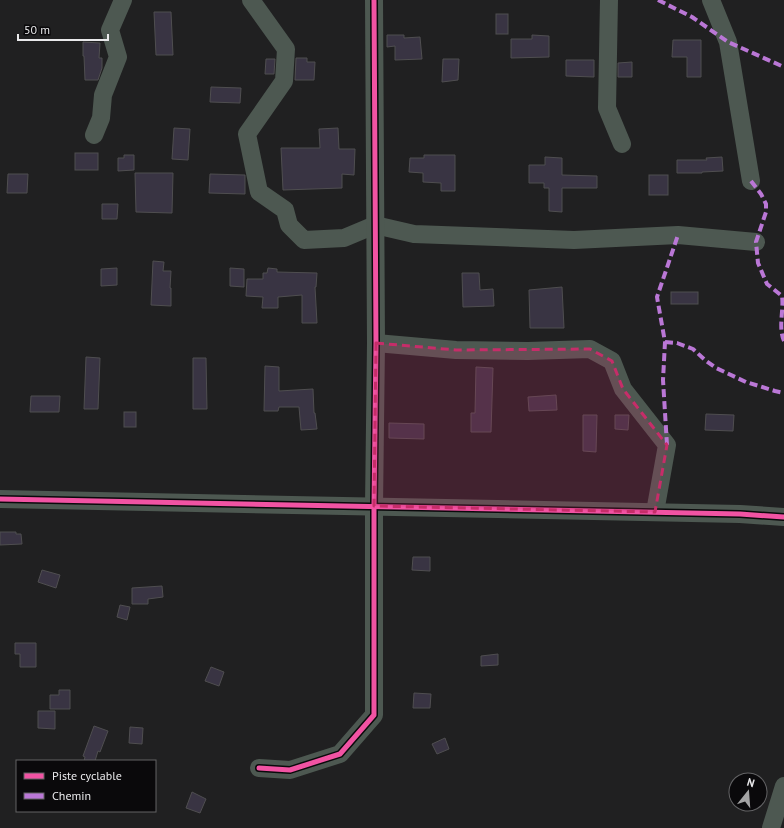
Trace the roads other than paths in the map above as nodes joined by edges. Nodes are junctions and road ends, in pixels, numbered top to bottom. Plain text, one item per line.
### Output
1 (123, 0) edge
2 (250, 0) edge
3 (374, 0) edge
4 (609, 0) edge
5 (711, 0) edge
6 (94, 135) dead end
7 (622, 144) dead end
8 (751, 181) dead end
9 (375, 225) junction
10 (756, 242) dead end
11 (376, 343) junction
12 (0, 499) edge
13 (374, 506) junction
14 (655, 512) junction
15 (784, 517) edge
16 (258, 768) dead end
17 (784, 786) edge
18 (771, 828) edge

1 - 6 street
2 - 9 street
3 - 9 street
4 - 7 street
5 - 8 street
9 - 10 street
9 - 11 street
11 - 13 street
11 - 14 street
12 - 13 street
13 - 14 street
13 - 16 street
14 - 15 street
17 - 18 street

